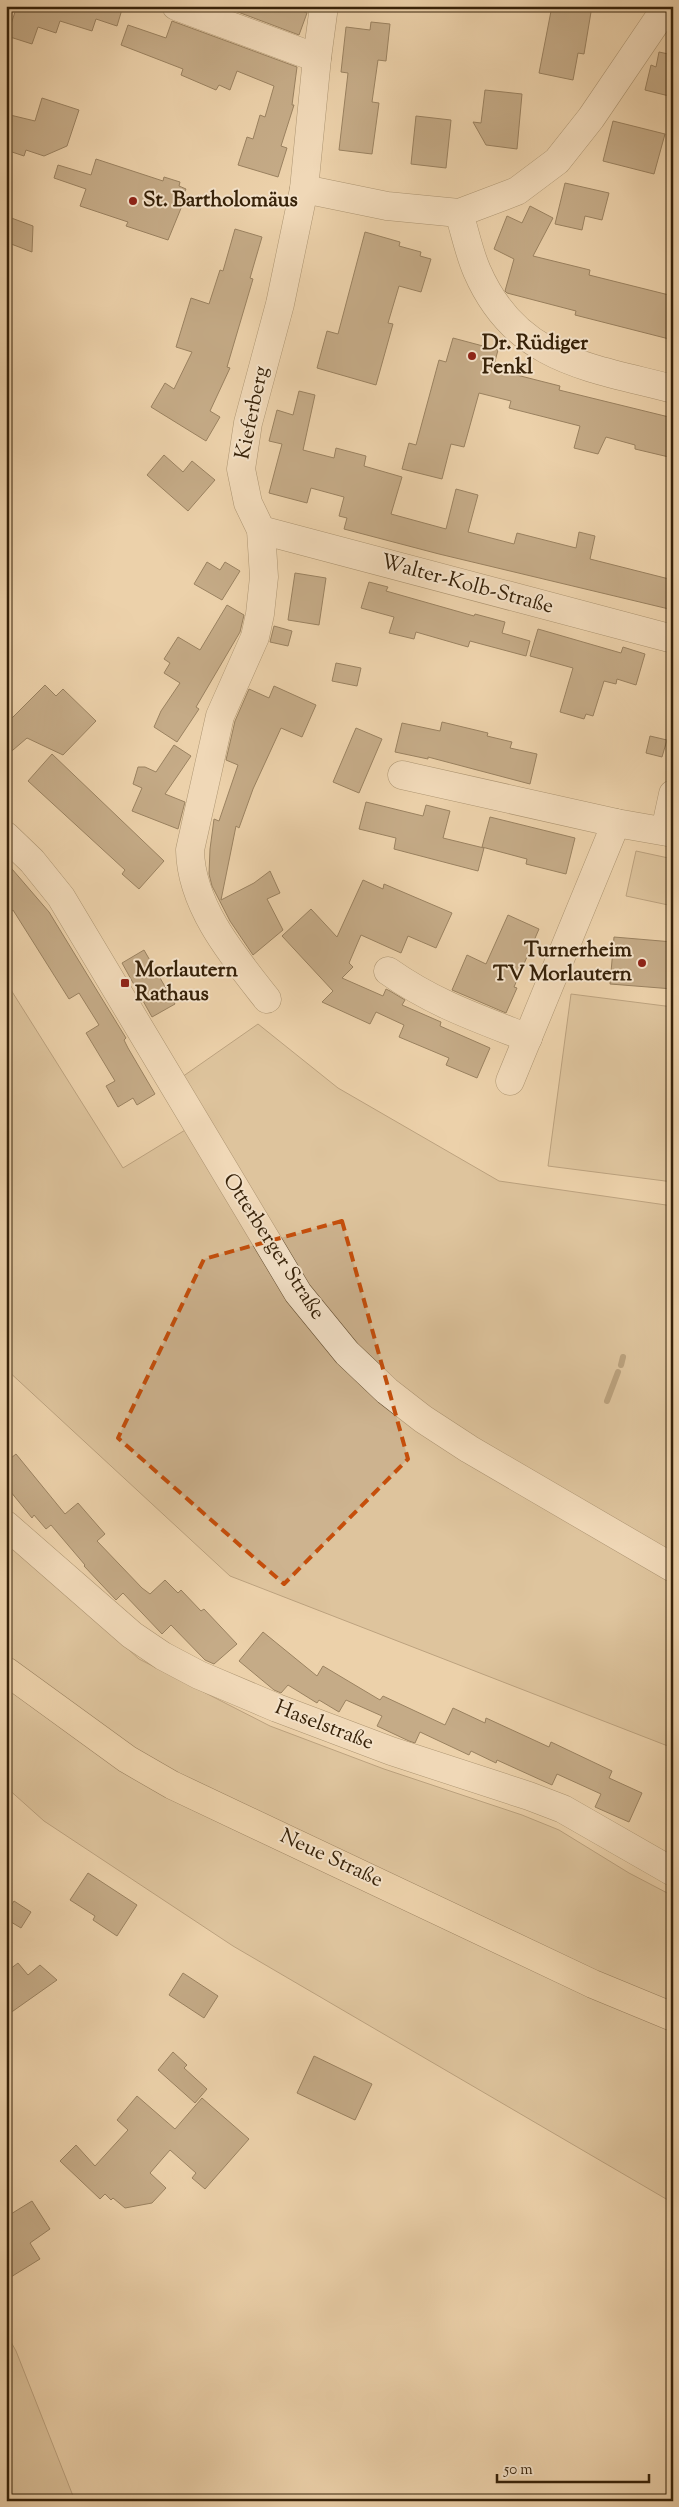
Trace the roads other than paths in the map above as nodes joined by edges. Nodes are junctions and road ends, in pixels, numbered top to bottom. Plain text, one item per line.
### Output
1 (176, 6) edge
2 (324, 6) edge
3 (667, 6) edge
4 (317, 58) junction
5 (304, 189) junction
6 (460, 213) junction
7 (673, 389) edge
8 (261, 530) junction
9 (673, 639) edge
10 (402, 775) dead end
11 (673, 794) edge
12 (616, 822) junction
13 (669, 832) edge
14 (6, 836) edge
15 (388, 971) dead end
16 (266, 999) dead end
17 (528, 1038) junction
18 (510, 1080) dead end
19 (6, 1525) edge
20 (673, 1568) edge
21 (6, 1670) edge
22 (673, 1872) edge
23 (673, 2017) edge

1 - 4 street
2 - 4 street, Kieferberg
3 - 6 street
4 - 5 street, Kieferberg
5 - 6 street
5 - 8 street, Kieferberg
6 - 7 street
8 - 9 street, Walter-Kolb-Straße
8 - 16 street, Kieferberg
10 - 12 street
11 - 13 street
12 - 13 street
12 - 17 street
14 - 20 street, Otterberger Straße
15 - 17 street
17 - 18 street
19 - 22 street, Haselstraße
21 - 23 main road, Neue Straße

